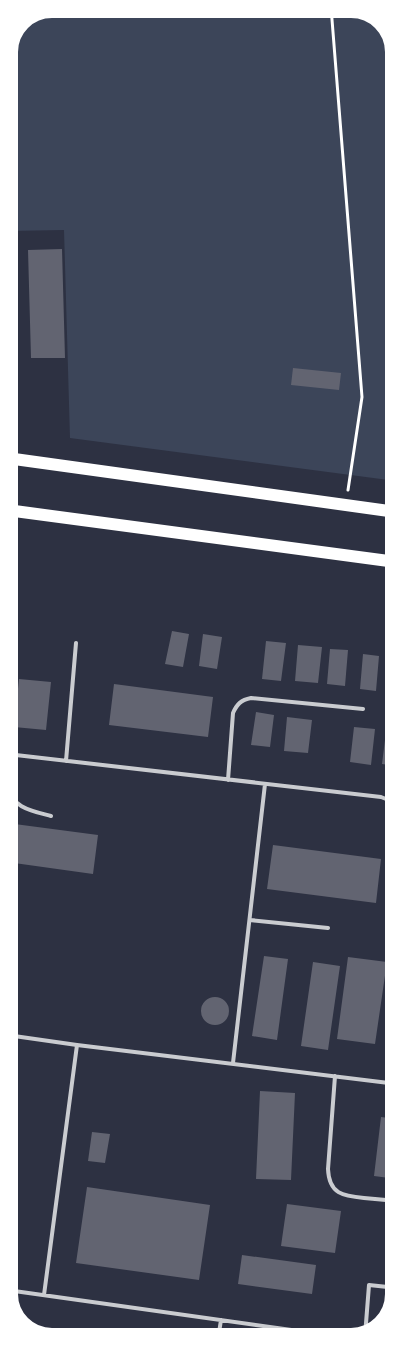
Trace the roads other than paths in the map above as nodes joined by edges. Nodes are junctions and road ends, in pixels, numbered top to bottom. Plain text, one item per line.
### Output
1 (15, 459) edge
2 (15, 511) edge
3 (388, 511) edge
4 (388, 561) edge
5 (76, 642) dead end
6 (363, 708) dead end
7 (15, 756) edge
8 (66, 761) junction
9 (228, 780) junction
10 (265, 784) junction
11 (388, 800) edge
12 (15, 803) edge
13 (51, 816) dead end
14 (250, 920) junction
15 (328, 928) dead end
16 (15, 1035) edge
17 (77, 1045) junction
18 (233, 1063) junction
19 (336, 1076) junction
20 (388, 1083) edge
21 (388, 1200) edge
22 (388, 1287) edge
23 (15, 1291) edge
24 (44, 1295) junction
25 (221, 1320) junction
26 (366, 1328) edge
27 (219, 1331) edge
28 (299, 1331) edge

1 - 3 main road
2 - 4 main road
5 - 8 lane
6 - 9 lane
7 - 8 lane
8 - 9 lane
9 - 10 lane
10 - 11 lane
10 - 14 lane
12 - 13 lane
14 - 15 lane
14 - 18 lane
16 - 17 lane
17 - 18 lane
17 - 24 lane
18 - 19 lane
19 - 20 lane
19 - 21 lane
22 - 26 lane
23 - 24 lane
24 - 25 lane
25 - 27 lane
25 - 28 lane

